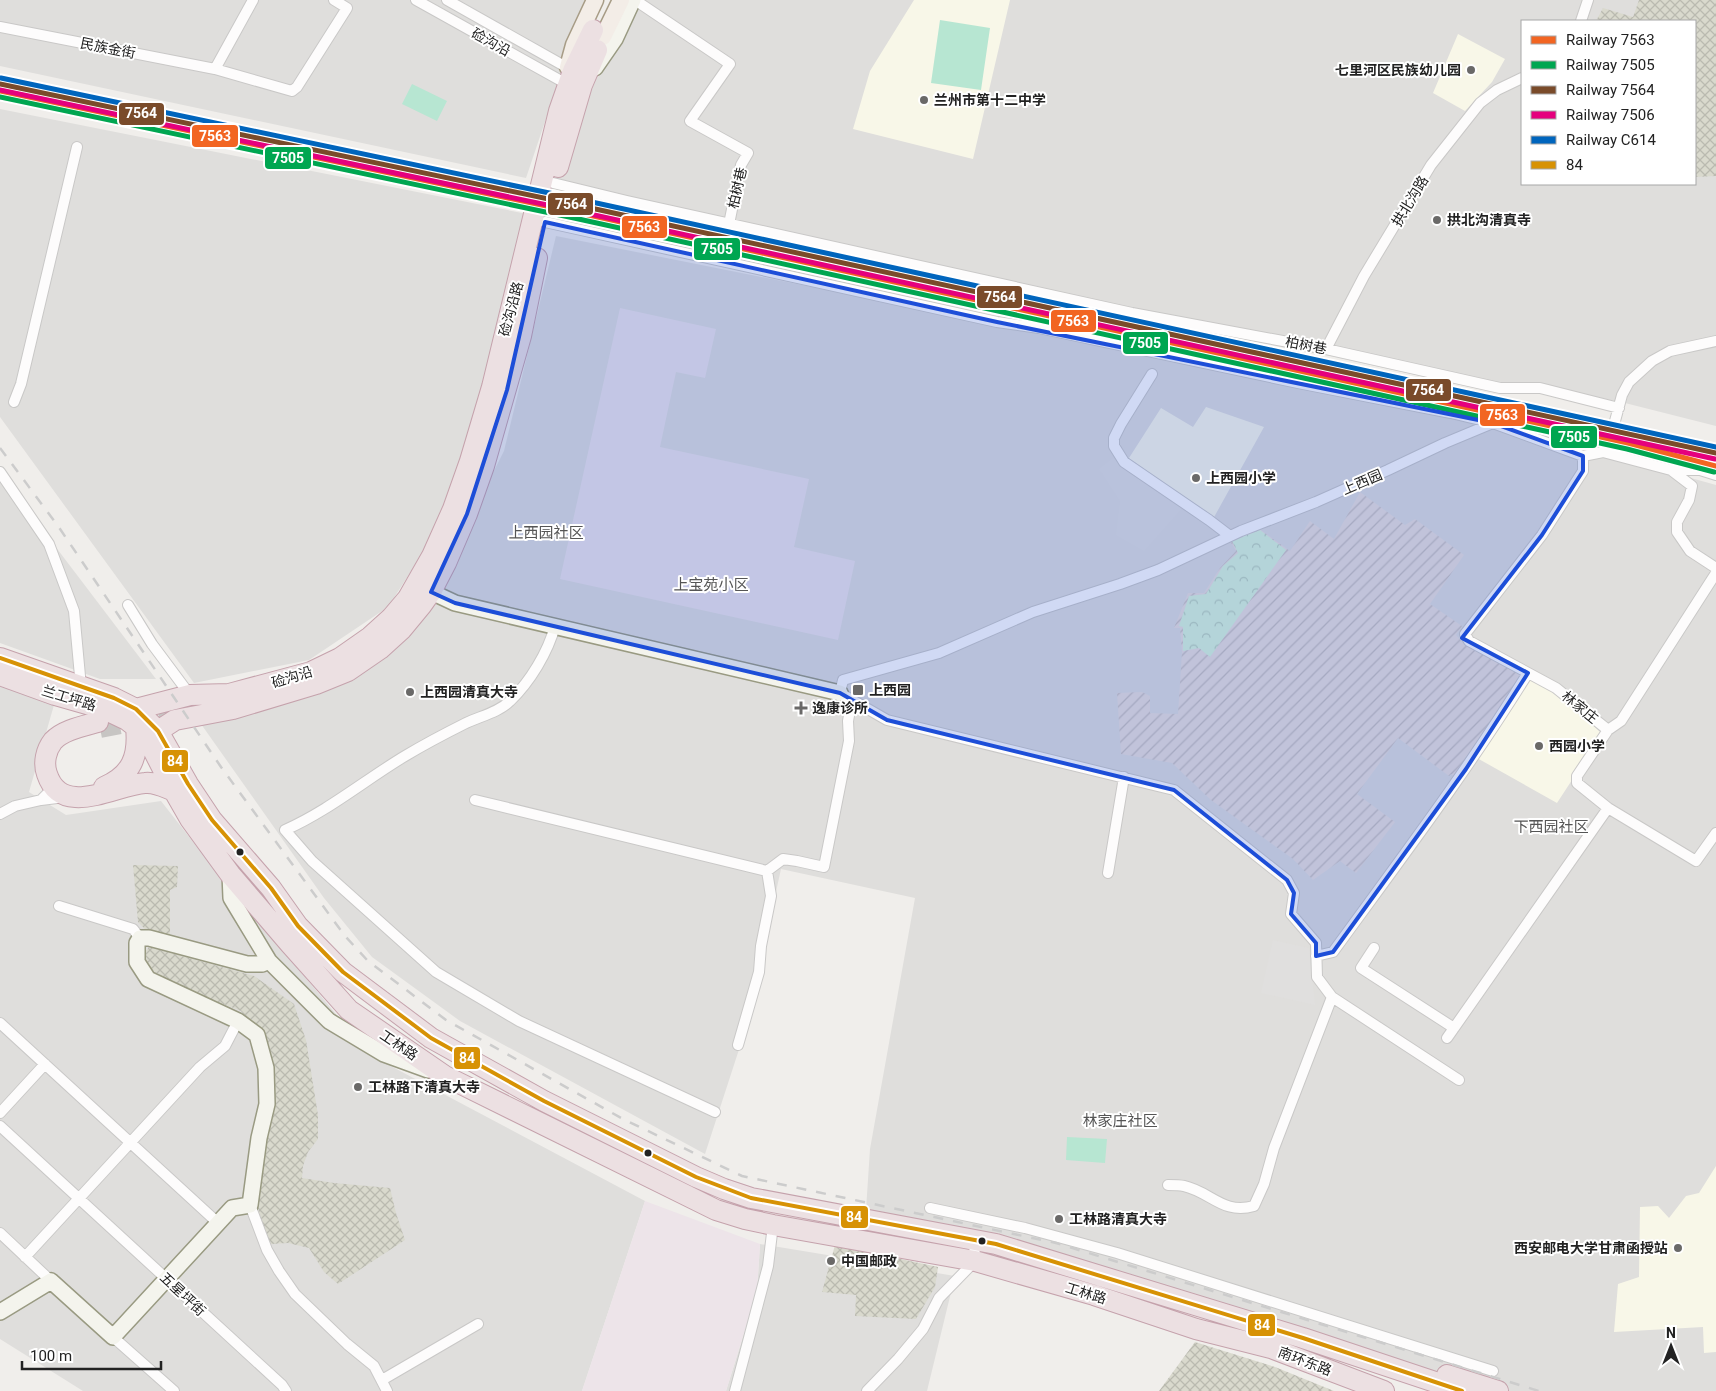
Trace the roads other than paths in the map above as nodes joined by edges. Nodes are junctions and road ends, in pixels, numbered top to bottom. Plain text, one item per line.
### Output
1 (253, 0) edge
2 (334, 0) edge
3 (416, 0) edge
4 (447, 0) edge
5 (595, 0) edge
6 (607, 0) edge
7 (621, 0) edge
8 (634, 0) edge
9 (1588, 0) edge
10 (1581, 20) edge
11 (0, 27) edge
12 (598, 33) junction
13 (215, 69) junction
14 (1521, 78) edge
15 (570, 84) junction
16 (77, 147) dead end
17 (554, 183) junction
18 (545, 222) junction
19 (729, 224) junction
20 (1716, 342) edge
21 (1326, 349) junction
22 (1152, 374) dead end
23 (14, 402) dead end
24 (1619, 408) junction
25 (1615, 421) tunnel mouth
26 (1493, 423) junction
27 (1609, 442) tunnel mouth
28 (1603, 452) junction
29 (1583, 456) junction
30 (1671, 470) junction
31 (0, 472) edge
32 (1716, 475) edge
33 (1230, 536) junction
34 (1716, 568) edge
35 (1716, 573) edge
36 (424, 588) junction
37 (128, 605) dead end
38 (555, 626) junction
39 (0, 658) edge
40 (1528, 673) junction
41 (0, 675) edge
42 (81, 686) junction
43 (846, 696) junction
44 (181, 706) junction
45 (136, 718) junction
46 (1608, 730) junction
47 (158, 731) junction
48 (1124, 777) junction
49 (50, 782) junction
50 (174, 792) junction
51 (72, 796) junction
52 (41, 800) junction
53 (475, 800) dead end
54 (1608, 808) junction
55 (0, 814) edge
56 (1716, 833) edge
57 (767, 871) junction
58 (1108, 873) dead end
59 (230, 874) junction
60 (59, 906) dead end
61 (140, 938) junction
62 (1374, 948) dead end
63 (1316, 956) junction
64 (269, 961) junction
65 (1332, 997) junction
66 (238, 1021) junction
67 (0, 1023) edge
68 (1454, 1028) junction
69 (1448, 1038) dead end
70 (738, 1045) dead end
71 (45, 1064) junction
72 (446, 1076) junction
73 (1459, 1080) dead end
74 (715, 1112) dead end
75 (0, 1113) edge
76 (0, 1126) edge
77 (130, 1142) junction
78 (1168, 1185) dead end
79 (79, 1198) junction
80 (250, 1205) junction
81 (930, 1208) dead end
82 (218, 1223) junction
83 (774, 1225) junction
84 (0, 1233) edge
85 (974, 1239) junction
86 (25, 1257) junction
87 (974, 1261) junction
88 (166, 1278) junction
89 (51, 1281) junction
90 (0, 1312) edge
91 (478, 1324) dead end
92 (1196, 1329) junction
93 (112, 1337) junction
94 (1303, 1338) junction
95 (1445, 1365) junction
96 (1493, 1371) dead end
97 (382, 1380) junction
98 (281, 1389) edge
99 (174, 1391) edge
100 (387, 1391) edge
101 (735, 1391) edge
102 (867, 1391) edge
103 (1348, 1391) edge
104 (1384, 1391) edge
105 (1462, 1391) edge
106 (1498, 1391) edge

1 - 13 street
2 - 13 street, 民族金街
3 - 15 street, 硷沟沿
4 - 15 street, 硷沟沿
5 - 15 main road
6 - 12 main road
7 - 12 main road
8 - 15 street
8 - 19 street, 柏树巷
9 - 10 street
11 - 13 street, 民族金街
12 - 15 highway, 硷沟沿路
14 - 21 street, 拱北沟路
15 - 17 highway, 硷沟沿路
15 - 36 highway, 硷沟沿路
16 - 23 street
17 - 18 highway, 硷沟沿路
17 - 19 street, 柏树巷
18 - 26 street
18 - 36 highway, 硷沟沿路
19 - 21 street, 柏树巷
20 - 24 street
21 - 24 street, 柏树巷
22 - 33 street
24 - 25 street
26 - 29 street
26 - 33 street, 上西园
27 - 28 street
28 - 29 street
28 - 30 street
29 - 40 street, 林家庄
30 - 32 street
30 - 34 street
31 - 42 street
33 - 43 street, 上西园
35 - 46 street
36 - 38 street
36 - 44 highway, 硷沟沿
36 - 44 highway, 硷沟沿
37 - 44 street
38 - 43 street
38 - 74 street
39 - 42 highway, 兰工坪路
40 - 46 street, 林家庄
40 - 63 street
41 - 45 highway, 兰工坪路
42 - 45 highway, 兰工坪路
43 - 48 street
43 - 57 street
44 - 45 highway
44 - 47 highway
45 - 47 highway, 工林路
45 - 49 highway
45 - 50 highway, 工林路
46 - 54 street, 林家庄
47 - 85 highway, 工林路
48 - 58 street
48 - 63 street
49 - 51 highway
49 - 52 street
50 - 51 highway
50 - 59 highway, 工林路
51 - 52 street
52 - 55 street
53 - 57 street
54 - 56 street, 林家庄
54 - 68 street
57 - 70 street
59 - 64 street
59 - 72 highway, 工林路
60 - 61 street
61 - 64 street
61 - 66 street
62 - 68 street
63 - 65 street
64 - 72 street
65 - 73 street
65 - 78 street
66 - 77 street
66 - 80 street
67 - 71 street
68 - 69 street
71 - 75 street
71 - 77 street
72 - 83 highway, 工林路
76 - 79 street, 五星坪街
77 - 79 street
77 - 82 street
79 - 86 street
79 - 88 street, 五星坪街
80 - 82 street
80 - 97 street
81 - 95 street
82 - 88 street
83 - 87 highway, 工林路
83 - 101 street
84 - 86 street
85 - 87 street
85 - 94 highway, 工林路
86 - 89 street
87 - 92 highway, 工林路
87 - 102 street
88 - 93 street
88 - 98 street, 五星坪街
89 - 90 street
89 - 93 street
91 - 97 street
92 - 103 highway
92 - 104 highway, 南环东路
93 - 99 street
94 - 95 highway
94 - 105 highway, 南环东路
95 - 96 street
95 - 106 highway
97 - 100 street

